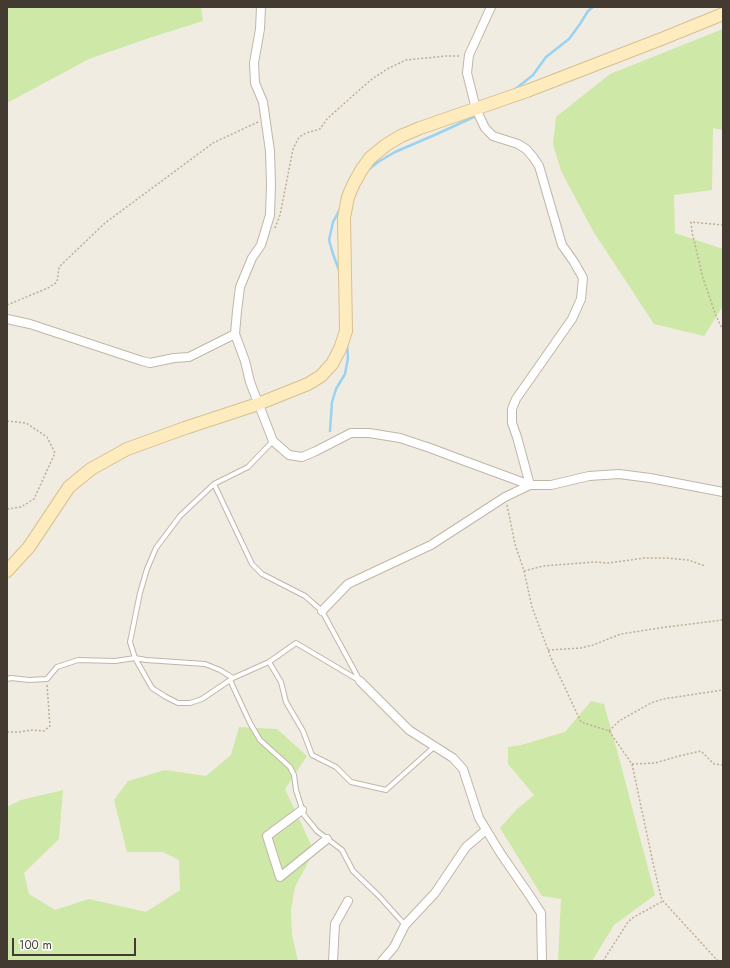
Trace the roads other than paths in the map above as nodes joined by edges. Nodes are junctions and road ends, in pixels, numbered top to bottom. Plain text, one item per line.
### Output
1 (261, 7) edge
2 (491, 7) edge
3 (723, 14) edge
4 (476, 109) junction
5 (7, 318) edge
6 (235, 334) junction
7 (258, 404) junction
8 (273, 441) junction
9 (214, 484) junction
10 (530, 484) junction
11 (723, 492) edge
12 (7, 571) edge
13 (322, 612) junction
14 (135, 658) junction
15 (269, 662) junction
16 (7, 679) edge
17 (232, 679) junction
18 (360, 681) junction
19 (434, 746) junction
20 (302, 810) junction
21 (486, 830) junction
22 (327, 839) junction
23 (348, 901) dead end
24 (405, 925) junction
25 (333, 961) edge
26 (382, 961) edge
27 (542, 961) edge

1 - 6 street
2 - 4 street
3 - 4 street
4 - 7 street
4 - 10 street
5 - 6 street
6 - 7 street
7 - 8 street
7 - 12 street
8 - 9 lane
8 - 10 street
9 - 13 lane
9 - 14 lane
10 - 11 street
10 - 13 street
13 - 18 lane
14 - 16 lane
14 - 17 lane
14 - 17 lane
15 - 17 lane
15 - 18 lane
15 - 19 lane
17 - 20 lane
18 - 19 street
19 - 21 street
20 - 22 lane
20 - 22 street
21 - 24 street
21 - 27 street
22 - 24 lane
23 - 25 street
24 - 26 street

